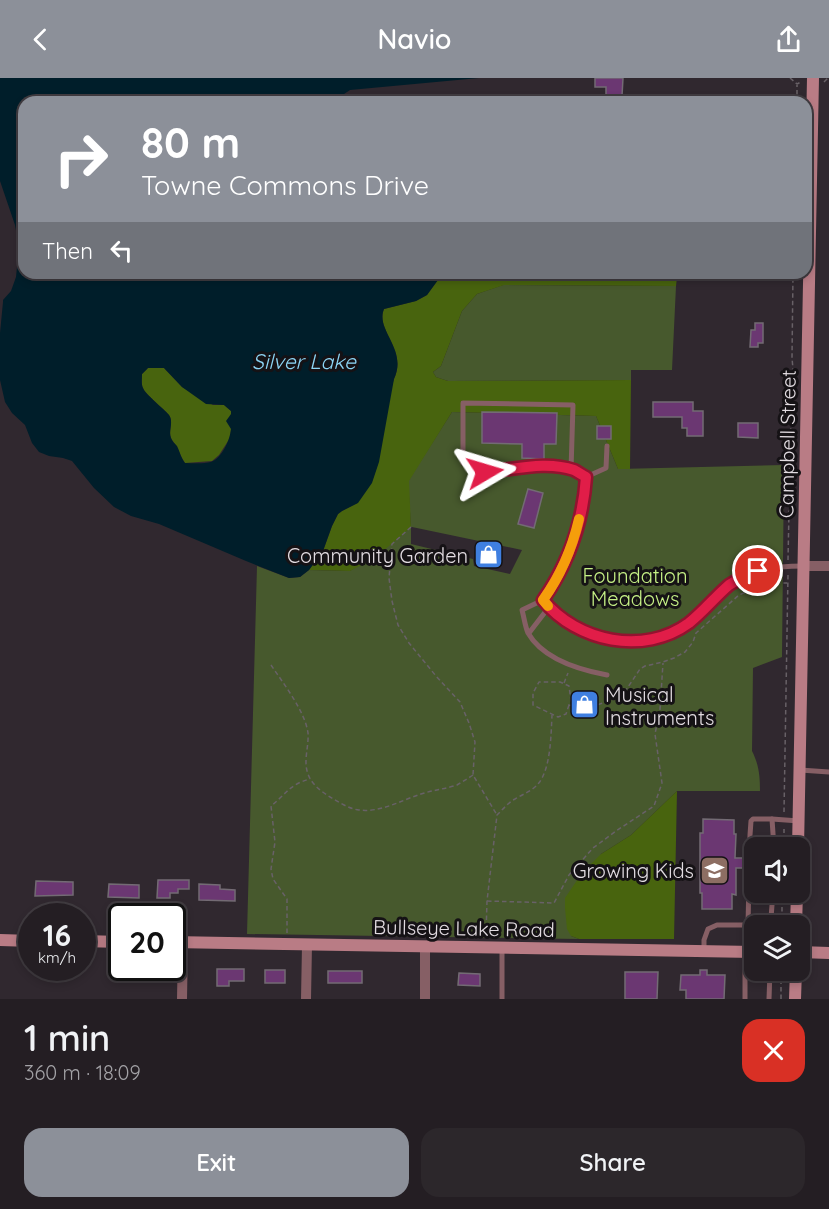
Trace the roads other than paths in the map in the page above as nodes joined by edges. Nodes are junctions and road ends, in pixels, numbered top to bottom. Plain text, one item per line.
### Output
1 (813, 78) edge
2 (812, 96) edge
3 (807, 279) edge
4 (607, 446) dead end
5 (571, 470) junction
6 (586, 477) junction
7 (805, 566) junction
8 (829, 566) edge
9 (543, 600) junction
10 (549, 607) junction
11 (528, 633) junction
12 (607, 675) dead end
13 (800, 770) junction
14 (829, 772) edge
15 (772, 819) junction
16 (798, 821) junction
17 (773, 837) edge
18 (798, 837) edge
19 (750, 915) edge
20 (744, 925) edge
21 (0, 940) edge
22 (18, 941) edge
23 (186, 942) edge
24 (307, 945) junction
25 (425, 946) junction
26 (502, 948) junction
27 (704, 952) junction
28 (744, 952) edge
29 (810, 952) edge
30 (829, 953) edge
31 (181, 981) edge
32 (745, 981) edge
33 (770, 981) edge
34 (796, 981) edge
35 (182, 999) edge
36 (306, 999) edge
37 (425, 999) edge
38 (502, 999) edge
39 (745, 999) edge
40 (769, 999) edge
41 (795, 999) edge

1 - 2 main road, Campbell Street
3 - 7 main road, Campbell Street
4 - 6 lane
5 - 5 lane
5 - 6 lane
6 - 9 lane
7 - 8 street
7 - 10 lane
7 - 13 main road, Campbell Street
9 - 10 lane
9 - 11 lane
10 - 11 lane
11 - 12 lane
13 - 14 lane
13 - 16 main road, Campbell Street
15 - 16 lane
15 - 17 lane
15 - 19 lane
16 - 18 main road, Campbell Street
20 - 27 lane
21 - 22 main road
23 - 24 main road, Bullseye Lake Road
24 - 25 main road, Bullseye Lake Road
24 - 36 street
25 - 26 main road, Bullseye Lake Road
25 - 37 street
26 - 27 main road, Bullseye Lake Road
26 - 38 lane
27 - 28 main road, Bullseye Lake Road
29 - 30 main road
31 - 35 street
32 - 39 lane
33 - 40 lane
34 - 41 main road

